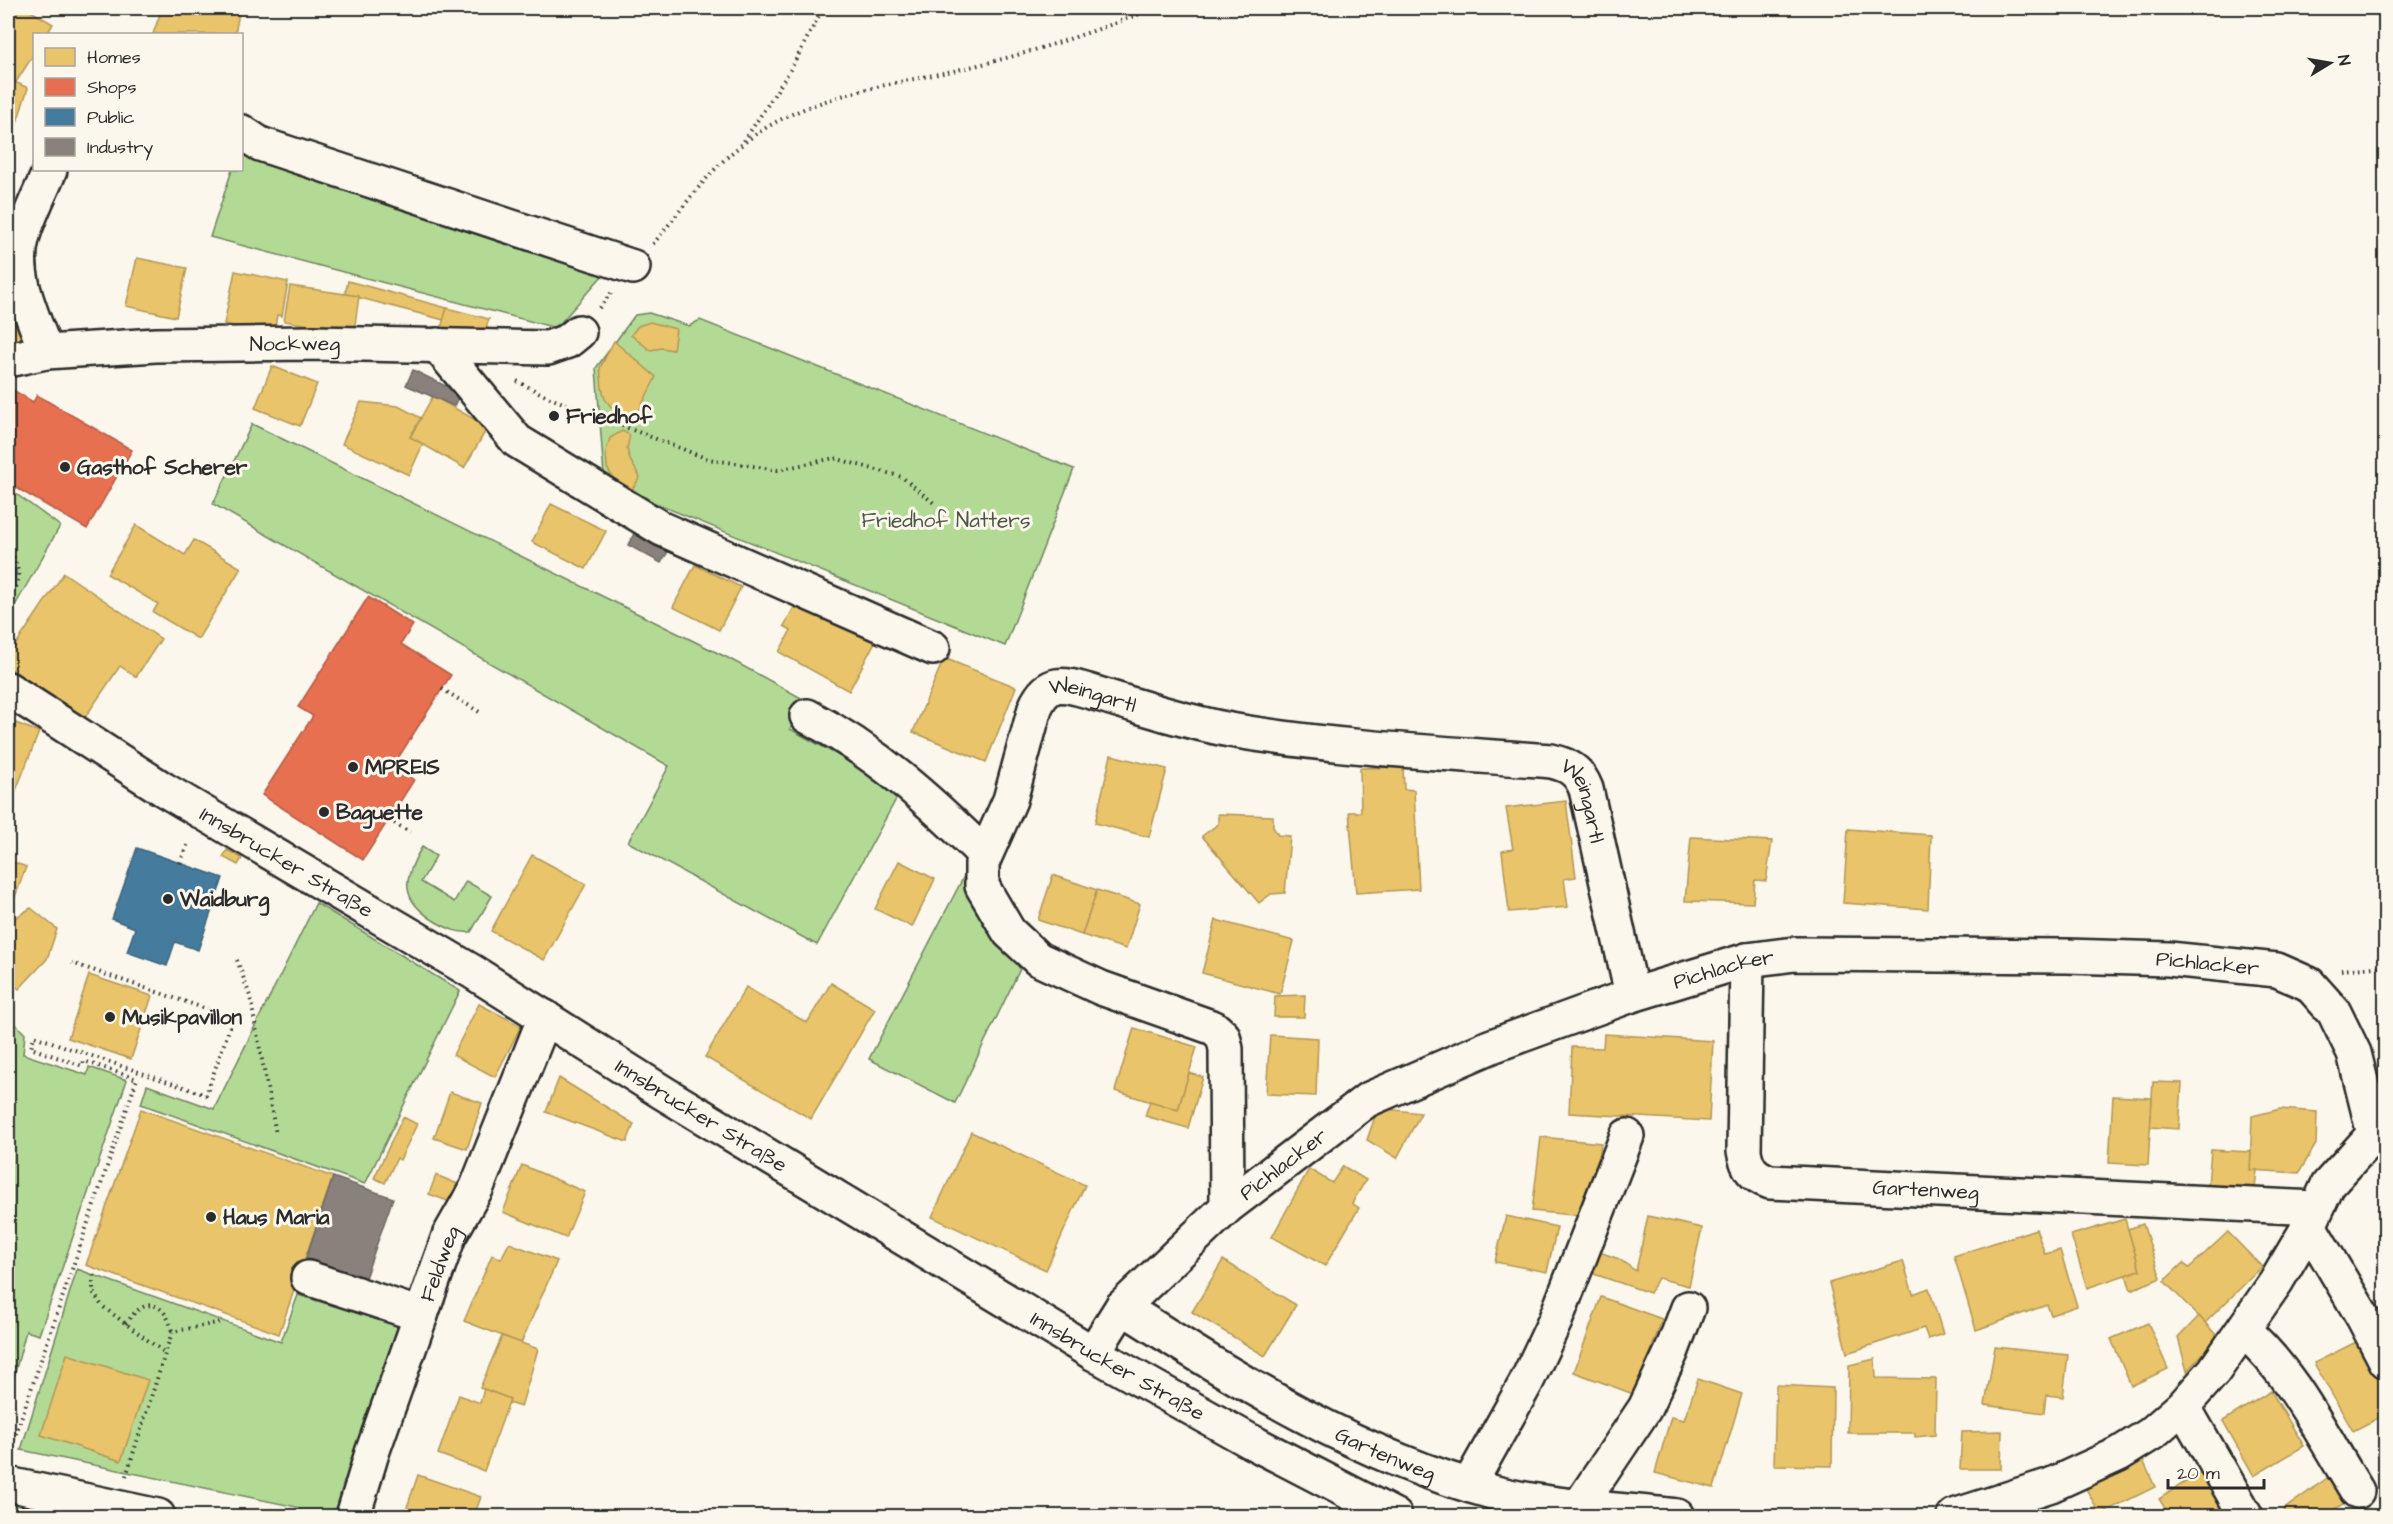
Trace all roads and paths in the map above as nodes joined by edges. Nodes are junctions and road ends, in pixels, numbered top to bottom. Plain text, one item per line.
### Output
1 (823, 8) edge
2 (1156, 8) edge
3 (243, 133) edge
4 (743, 143) junction
5 (50, 171) edge
6 (633, 267) junction
7 (579, 332) joint
8 (437, 345) junction
9 (46, 352) junction
10 (8, 360) edge
11 (513, 379) dead end
12 (935, 504) dead end
13 (8, 546) edge
14 (8, 596) edge
15 (933, 648) dead end
16 (442, 689) dead end
17 (13, 693) edge
18 (481, 713) dead end
19 (807, 716) dead end
20 (389, 820) dead end
21 (410, 832) dead end
22 (984, 855) junction
23 (237, 960) dead end
24 (1747, 960) junction
25 (72, 963) dead end
26 (1632, 995) junction
27 (545, 1017) junction
28 (276, 1134) dead end
29 (1627, 1136) dead end
30 (2380, 1140) edge
31 (1227, 1207) junction
32 (2312, 1217) junction
33 (93, 1275) dead end
34 (308, 1278) dead end
35 (1122, 1307) junction
36 (1688, 1308) dead end
37 (421, 1315) junction
38 (220, 1322) dead end
39 (126, 1324) junction
40 (2244, 1331) junction
41 (172, 1332) junction
42 (165, 1353) junction
43 (1093, 1353) junction
44 (2385, 1361) edge
45 (2183, 1406) junction
46 (8, 1457) edge
47 (8, 1484) edge
48 (1469, 1485) junction
49 (2357, 1491) dead end
50 (1580, 1505) junction
51 (115, 1508) junction
52 (158, 1516) edge
53 (353, 1516) edge
54 (1395, 1516) edge
55 (1677, 1516) edge
56 (1954, 1516) edge
57 (2246, 1516) edge

1 - 4 path
2 - 4 path
3 - 6 street
4 - 6 path
5 - 9 street
6 - 7 path
7 - 8 street, Nockweg
8 - 9 street, Nockweg
8 - 15 street
9 - 10 street, Nockweg
11 - 12 path
13 - 14 path
16 - 18 path
17 - 27 street, Innsbrucker Straße
19 - 22 street
20 - 21 path
22 - 26 street, Weingartl
22 - 31 street, Weingartl
23 - 28 path
24 - 26 street, Pichlacker
24 - 30 street, Pichlacker
24 - 32 street, Gartenweg
25 - 46 path
26 - 31 street, Pichlacker
27 - 37 street, Feldweg
27 - 43 street, Innsbrucker Straße
29 - 48 street
30 - 32 street
31 - 35 street, Pichlacker
32 - 40 street
32 - 44 street
33 - 39 path
34 - 37 street
35 - 43 street, Pichlacker
35 - 48 street, Gartenweg
36 - 50 street
37 - 53 street, Feldweg
38 - 41 path
39 - 41 path
39 - 42 path
40 - 45 street
40 - 49 street
41 - 42 path
42 - 51 path
43 - 54 street, Innsbrucker Straße
45 - 56 street
45 - 57 street
47 - 51 street
48 - 50 street, Gartenweg
50 - 55 street, Gartenweg
51 - 52 street

